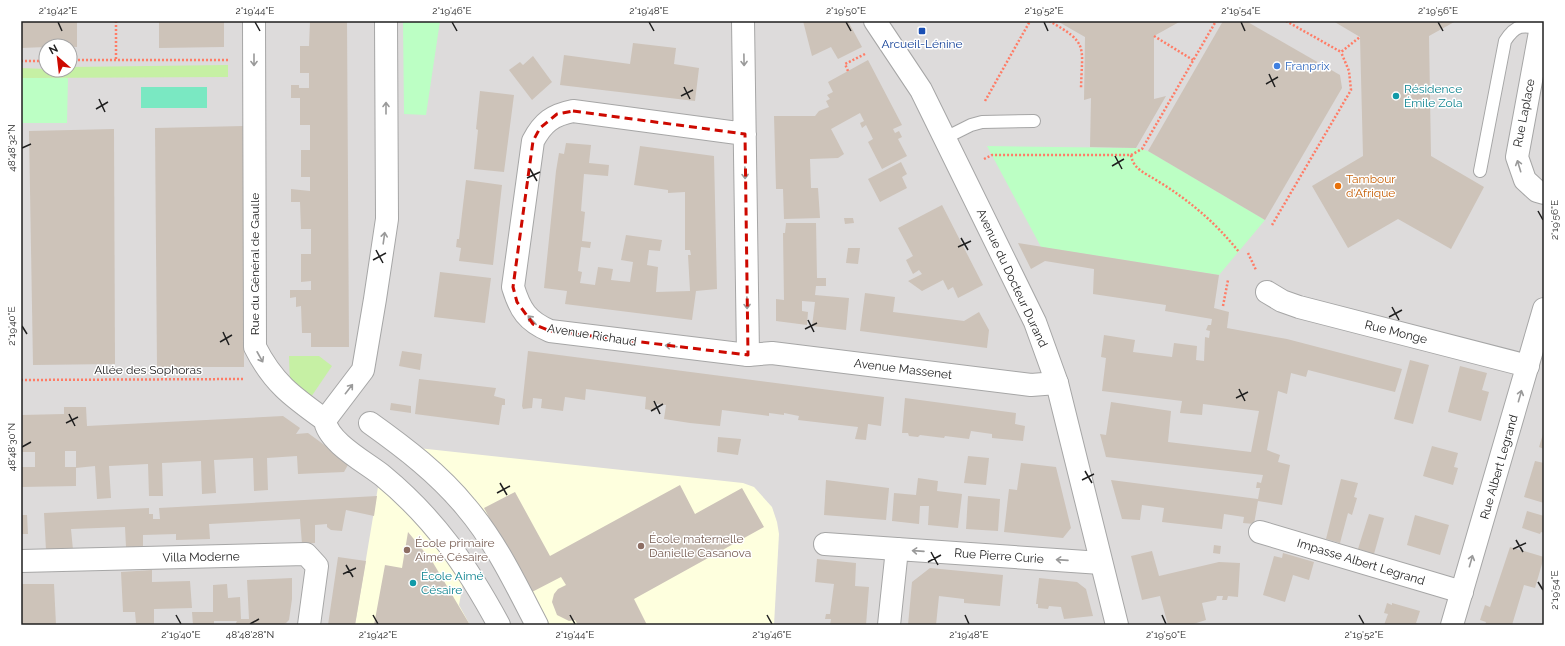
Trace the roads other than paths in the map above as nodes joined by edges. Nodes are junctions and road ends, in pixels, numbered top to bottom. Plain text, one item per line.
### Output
1 (254, 21) edge
2 (386, 21) edge
3 (743, 21) edge
4 (876, 21) edge
5 (1541, 24) edge
6 (1034, 122) dead end
7 (745, 134) junction
8 (945, 138) junction
9 (1480, 171) dead end
10 (1544, 194) edge
11 (1267, 292) dead end
12 (1544, 310) edge
13 (748, 356) junction
14 (1528, 366) junction
15 (1058, 383) junction
16 (325, 420) junction
17 (370, 423) dead end
18 (1260, 532) dead end
19 (825, 544) dead end
20 (897, 549) junction
21 (21, 561) edge
22 (1101, 563) junction
23 (1462, 592) junction
24 (309, 625) edge
25 (499, 625) edge
26 (537, 625) edge
27 (889, 625) edge
28 (1117, 625) edge
29 (1452, 625) edge

1 -> 16 street, Rue du Général de Gaulle
16 -> 2 street
3 -> 7 street
4 - 8 street, Avenue du Docteur Durand
5 - 9 lane
10 -> 5 street, Rue Laplace
6 - 8 lane
7 -> 13 street
13 -> 7 street, Avenue Richaud
8 - 15 street, Avenue du Docteur Durand
11 - 14 street, Rue Monge
12 - 14 street, Rue Albert Legrand
13 - 15 street, Avenue Massenet
23 -> 14 street, Rue Albert Legrand
15 - 22 street, Avenue du Docteur Durand
16 - 25 street
17 - 26 street
18 - 23 street, Impasse Albert Legrand
19 - 20 street, Rue Pierre Curie
22 -> 20 street, Rue Pierre Curie
20 - 27 street
21 - 24 street, Villa Moderne
22 - 28 street, Avenue du Docteur Durand
23 - 29 street, Rue Albert Legrand

